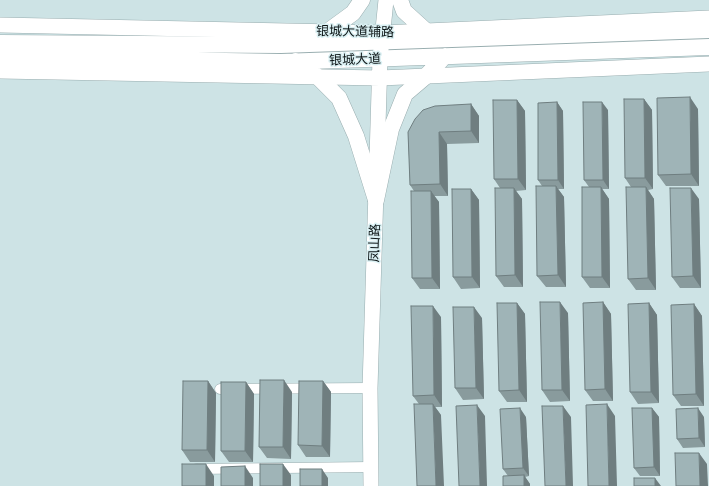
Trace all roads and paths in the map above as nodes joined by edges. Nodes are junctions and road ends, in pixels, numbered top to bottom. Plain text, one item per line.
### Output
1 (362, 0) edge
2 (386, 0) edge
3 (400, 0) edge
4 (709, 18) edge
5 (0, 24) edge
6 (709, 30) edge
7 (426, 31) junction
8 (327, 32) junction
9 (383, 38) junction
10 (443, 40) junction
11 (0, 43) edge
12 (305, 45) junction
13 (709, 47) edge
14 (445, 56) junction
15 (0, 57) edge
16 (380, 59) junction
17 (295, 61) junction
18 (709, 64) edge
19 (0, 71) edge
20 (425, 76) junction
21 (318, 77) junction
22 (380, 78) junction
23 (376, 200) junction
24 (370, 388) junction
25 (220, 390) edge
26 (372, 467) junction
27 (190, 470) edge
28 (371, 486) edge

1 - 8 main road
2 - 9 street, 凤山路
3 - 7 main road
4 - 7 street, 银城大道辅路
5 - 8 street, 银城大道辅路
6 - 10 main road, 银城大道
7 - 9 street, 银城大道辅路
7 - 10 main road
8 - 9 street, 银城大道辅路
8 - 12 main road
9 - 10 main road, 银城大道
9 - 12 main road, 银城大道
9 - 16 street, 凤山路
11 - 12 main road, 银城大道
13 - 14 main road, 银城大道
14 - 16 main road, 银城大道
14 - 20 main road
15 - 17 main road, 银城大道
16 - 17 main road, 银城大道
16 - 22 street, 凤山路
17 - 21 main road
18 - 20 street
19 - 21 street
20 - 22 street
20 - 23 main road
21 - 22 street
21 - 23 main road
22 - 23 street, 凤山路
23 - 24 street, 凤山路
24 - 25 street
24 - 26 street, 凤山路
26 - 27 street
26 - 28 street, 凤山路

